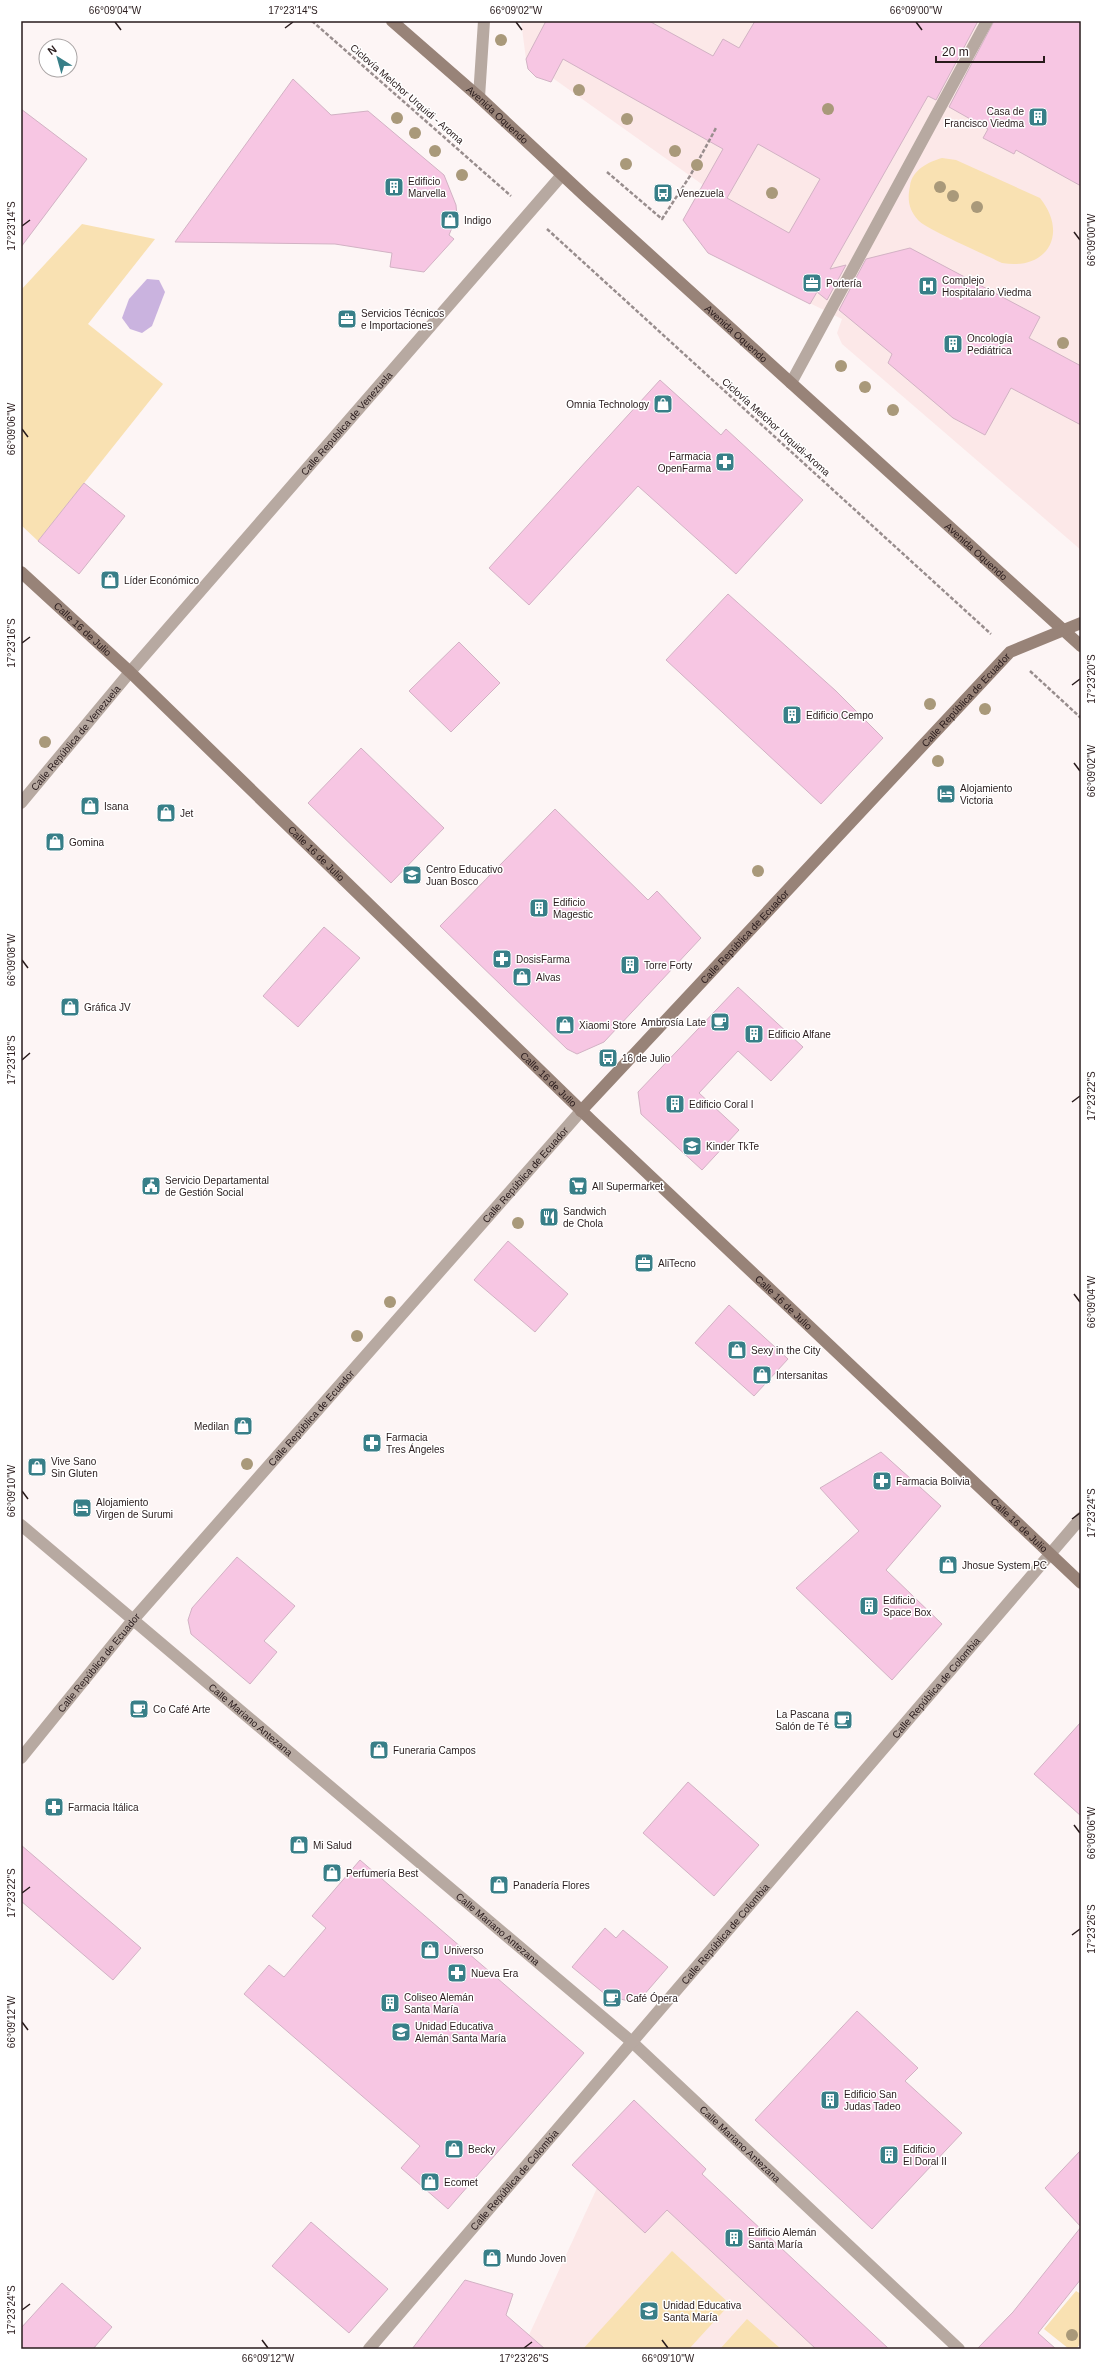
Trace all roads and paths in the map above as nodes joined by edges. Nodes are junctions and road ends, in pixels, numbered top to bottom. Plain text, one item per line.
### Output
1 (312, 21) edge
2 (392, 21) edge
3 (484, 21) edge
4 (987, 21) edge
5 (479, 97) junction
6 (716, 128) dead end
7 (607, 172) dead end
8 (562, 175) junction
9 (492, 178) dead end
10 (553, 234) dead end
11 (791, 383) junction
12 (21, 572) edge
13 (1081, 624) edge
14 (1063, 630) junction
15 (988, 631) dead end
16 (1081, 646) edge
17 (130, 672) junction
18 (1037, 678) dead end
19 (1081, 718) edge
20 (21, 803) edge
21 (581, 1111) junction
22 (1081, 1518) edge
23 (21, 1525) edge
24 (1051, 1553) junction
25 (1081, 1583) edge
26 (132, 1621) junction
27 (21, 1758) edge
28 (632, 2042) junction
29 (369, 2349) edge
30 (959, 2349) edge

1 - 9 path, Ciclovía Melchor Urquidi - Aroma
2 - 5 main road, Avenida Oquendo
3 - 5 street
4 - 11 street
5 - 8 main road, Avenida Oquendo
6 - 7 path
8 - 11 main road, Avenida Oquendo
8 - 17 street, Calle Republica de Venezuela
10 - 15 path, Ciclovía Melchor Urquidi-Aroma
11 - 14 main road, Avenida Oquendo
12 - 17 main road, Calle 16 de Julio
13 - 14 main road, Calle República de Ecuador
14 - 16 main road, Avenida Oquendo
14 - 21 main road, Calle República de Ecuador
17 - 20 street, Calle República de Venezuela
17 - 21 main road, Calle 16 de Julio
18 - 19 path
21 - 24 main road, Calle 16 de Julio
21 - 26 street, Calle República de Ecuador
22 - 24 street, Calle República de Colombia
23 - 26 street, Calle Mariano Antezana
24 - 25 main road, Calle 16 de Julio
24 - 28 street, Calle República de Colombia
26 - 27 street, Calle República de Ecuador
26 - 28 street, Calle Mariano Antezana
28 - 29 street, Calle República de Colombia
28 - 30 street, Calle Mariano Antezana

